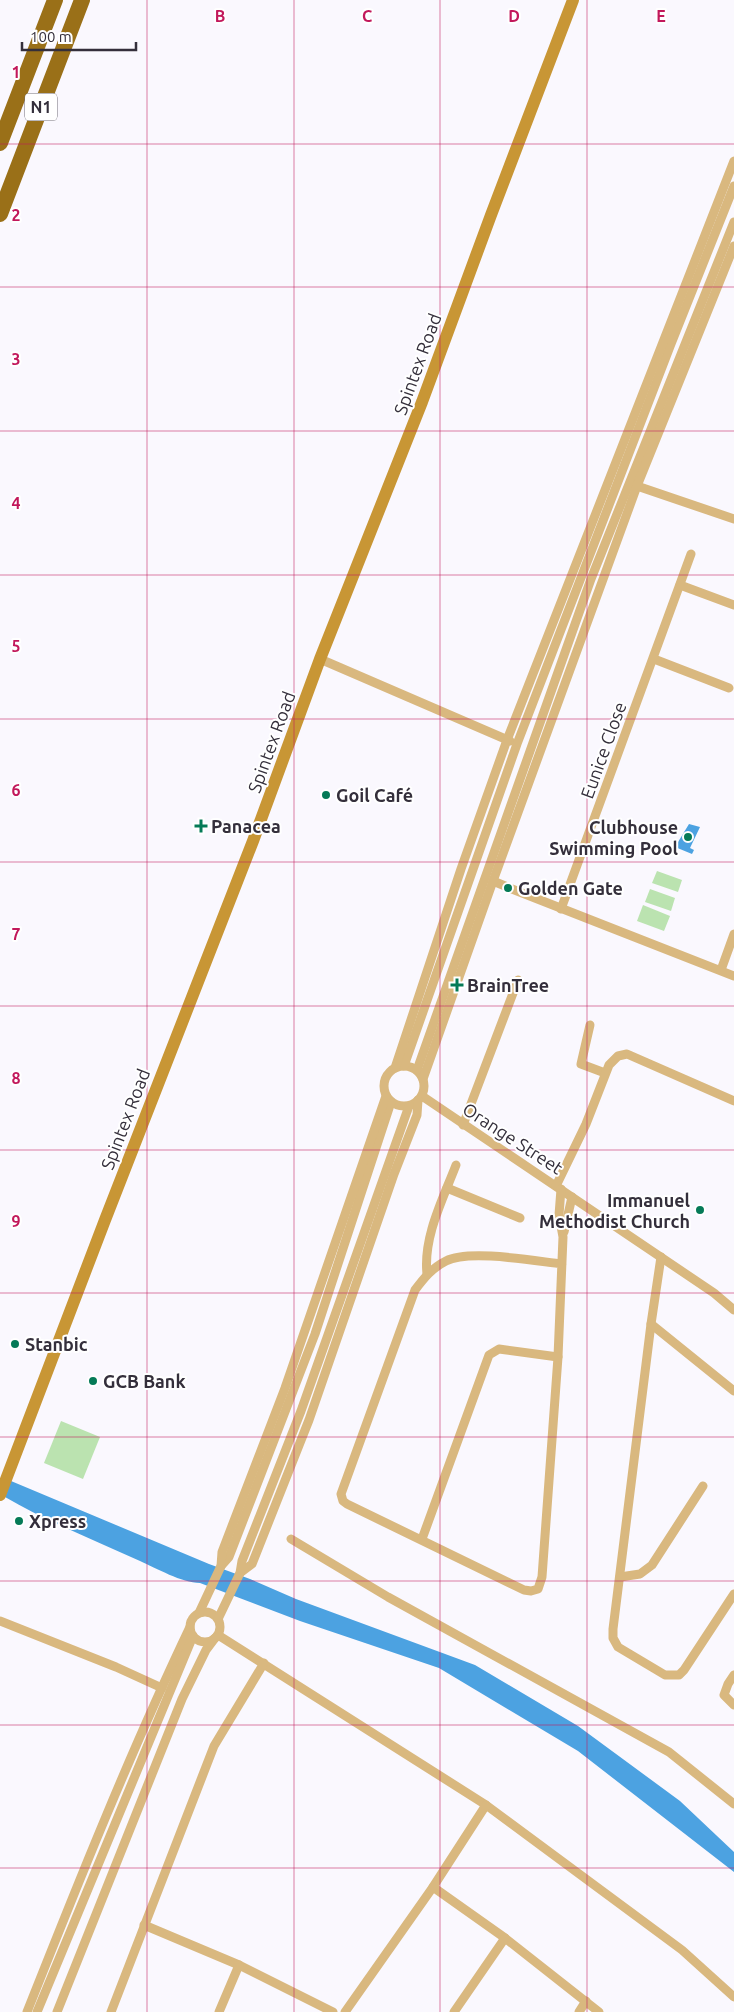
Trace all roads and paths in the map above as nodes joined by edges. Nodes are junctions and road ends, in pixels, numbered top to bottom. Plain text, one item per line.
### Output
1 (55, 0) edge
2 (82, 0) edge
3 (573, 0) edge
4 (0, 143) edge
5 (734, 161) edge
6 (734, 186) edge
7 (0, 214) edge
8 (734, 222) edge
9 (733, 251) edge
10 (636, 486) junction
11 (734, 519) edge
12 (691, 554) dead end
13 (680, 585) junction
14 (734, 605) edge
15 (320, 659) junction
16 (654, 659) junction
17 (729, 688) dead end
18 (507, 740) junction
19 (517, 744) junction
20 (530, 749) junction
21 (492, 881) junction
22 (561, 909) junction
23 (734, 934) edge
24 (721, 970) junction
25 (734, 976) edge
26 (518, 980) dead end
27 (590, 1025) dead end
28 (399, 1067) junction
29 (417, 1070) junction
30 (606, 1073) junction
31 (423, 1079) junction
32 (420, 1098) junction
33 (389, 1099) junction
34 (734, 1101) edge
35 (409, 1106) junction
36 (463, 1125) junction
37 (456, 1165) dead end
38 (559, 1187) junction
39 (447, 1188) junction
40 (572, 1197) junction
41 (520, 1218) dead end
42 (563, 1238) junction
43 (661, 1257) junction
44 (562, 1264) junction
45 (427, 1274) junction
46 (734, 1310) edge
47 (651, 1324) junction
48 (558, 1356) junction
49 (734, 1391) edge
50 (703, 1486) dead end
51 (0, 1494) edge
52 (291, 1539) dead end
53 (422, 1539) junction
54 (240, 1573) junction
55 (620, 1577) junction
56 (734, 1594) edge
57 (199, 1613) junction
58 (218, 1619) junction
59 (0, 1621) edge
60 (191, 1631) junction
61 (216, 1637) junction
62 (264, 1663) junction
63 (734, 1675) edge
64 (162, 1688) junction
65 (734, 1705) edge
66 (734, 1804) edge
67 (486, 1805) junction
68 (433, 1887) junction
69 (144, 1925) junction
70 (505, 1938) junction
71 (238, 1966) junction
72 (734, 1998) edge
73 (586, 2001) junction
74 (28, 2012) edge
75 (37, 2012) edge
76 (57, 2012) edge
77 (111, 2012) edge
78 (219, 2012) edge
79 (333, 2012) edge
80 (345, 2012) edge
81 (454, 2012) edge
82 (579, 2012) edge
83 (599, 2012) edge

1 - 4 highway, N1
2 - 7 highway, N1
3 - 15 main road, Spintex Road
5 - 18 street
6 - 19 street
8 - 20 street
9 - 10 street
10 - 11 street
10 - 21 street
12 - 13 street, Eunice Close
13 - 14 street
13 - 16 street, Eunice Close
15 - 18 street
15 - 51 main road, Spintex Road
16 - 17 street
16 - 22 street, Eunice Close
18 - 19 street
18 - 28 street
19 - 20 street
19 - 28 street
20 - 29 street
21 - 22 street
21 - 31 street
22 - 24 street
23 - 24 street
24 - 25 street
26 - 36 street
27 - 30 street
28 - 29 street
28 - 33 street
29 - 31 street
30 - 34 street
30 - 38 street
31 - 32 street
32 - 35 street
32 - 36 street, Orange Street
32 - 54 street
33 - 35 street
33 - 57 street
35 - 54 street
36 - 38 street, Orange Street
37 - 39 street
38 - 40 street, Orange Street
38 - 42 street
39 - 41 street
39 - 45 street
40 - 42 street
40 - 43 street, Orange Street
42 - 44 street
43 - 46 street, Orange Street
43 - 47 street
44 - 45 street
44 - 48 street
45 - 53 street
47 - 49 street
47 - 55 street
48 - 53 street
48 - 53 street
50 - 55 street
52 - 66 street
54 - 58 street
55 - 56 street
57 - 58 street
57 - 60 street
58 - 61 street
59 - 64 street
60 - 61 street
60 - 64 street
60 - 75 street
61 - 62 street
61 - 76 street
62 - 67 street
62 - 69 street
63 - 65 street
64 - 74 street
67 - 68 street
67 - 72 street
68 - 70 street
68 - 80 street
69 - 71 street
69 - 77 street
70 - 73 street
70 - 81 street
71 - 78 street
71 - 79 street
73 - 82 street
73 - 83 street

